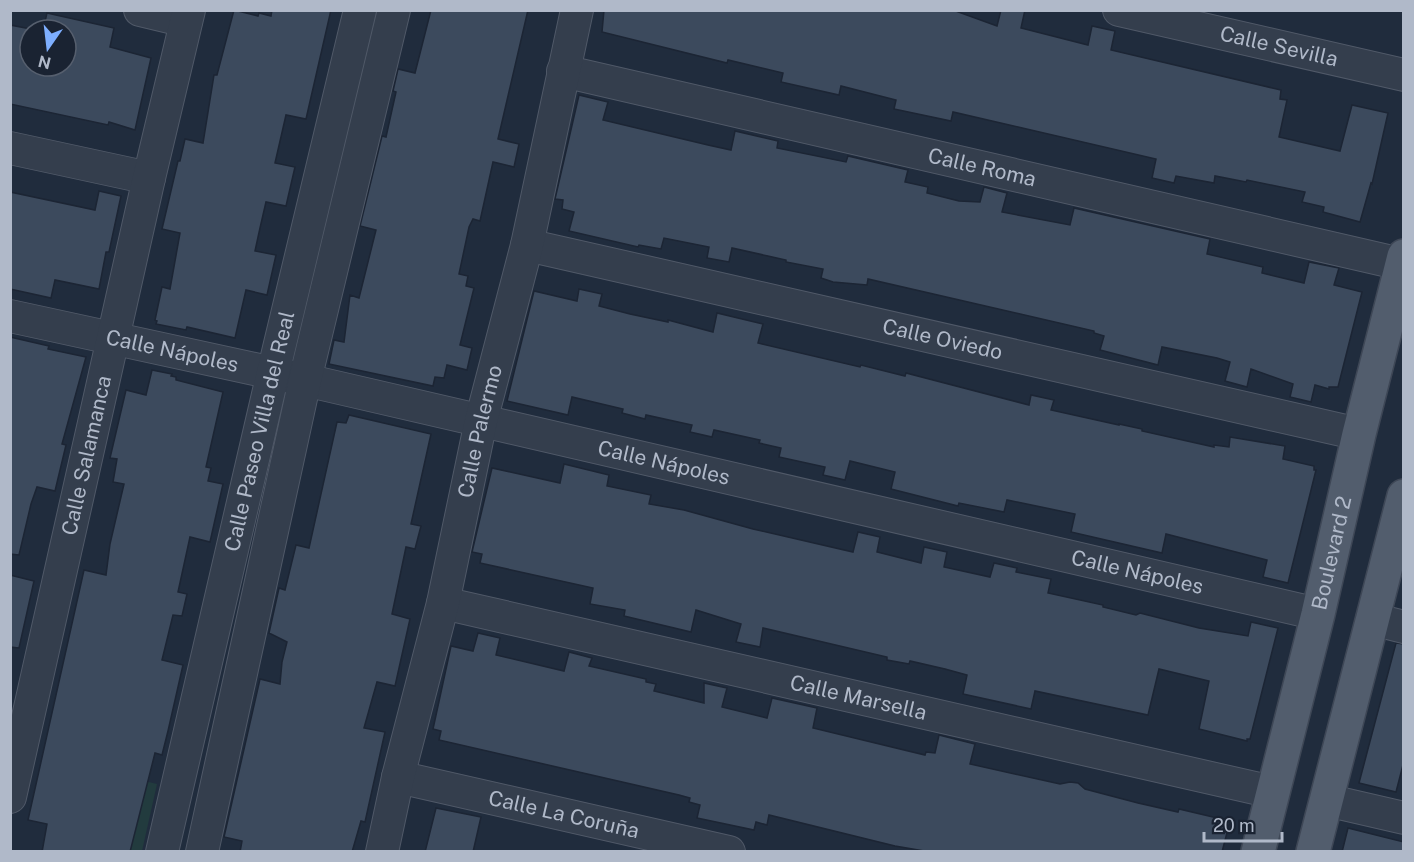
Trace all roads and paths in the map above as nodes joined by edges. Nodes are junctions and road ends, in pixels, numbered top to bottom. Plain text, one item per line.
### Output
1 (140, 10) edge
2 (360, 10) edge
3 (394, 10) edge
4 (577, 10) edge
5 (1119, 10) edge
6 (188, 16) edge
7 (563, 71) junction
8 (1404, 75) edge
9 (10, 148) edge
10 (149, 178) junction
11 (527, 245) junction
12 (1402, 260) edge
13 (10, 316) edge
14 (114, 339) junction
15 (273, 373) junction
16 (304, 380) junction
17 (482, 421) junction
18 (1359, 434) junction
19 (1404, 496) edge
20 (443, 603) junction
21 (1318, 614) junction
22 (1372, 619) junction
23 (1404, 627) edge
24 (20, 699) edge
25 (398, 777) junction
26 (1272, 792) junction
27 (10, 797) edge
28 (1326, 800) junction
29 (1404, 818) edge
30 (162, 852) edge
31 (202, 852) edge
32 (382, 852) edge
33 (729, 852) edge
34 (1258, 852) edge
35 (1313, 852) edge

1 - 6 street
2 - 15 street, Calle Paseo Villa del Real
3 - 16 street, Calle Paseo Villa del Real
4 - 7 street, Calle Palermo
5 - 8 street, Calle Sevilla
6 - 10 street, Calle Salamanca
7 - 11 street, Calle Palermo
7 - 12 street, Calle Roma
9 - 10 street
10 - 14 street, Calle Salamanca
11 - 17 street, Calle Palermo
11 - 18 street, Calle Oviedo
12 - 18 main road, Boulevard 2
13 - 14 street, Calle Nápoles
14 - 15 street, Calle Nápoles
14 - 24 street, Calle Salamanca
15 - 16 street, Calle Nápoles
15 - 30 street, Calle Paseo Villa del Real
16 - 17 street, Calle Nápoles
16 - 31 street, Calle Paseo Villa del Real
17 - 20 street, Calle Palermo
17 - 21 street, Calle Nápoles
18 - 21 main road, Boulevard 2
19 - 22 main road
20 - 25 street, Calle Palermo
20 - 26 street, Calle Marsella
21 - 26 main road, Boulevard 2
22 - 23 street
22 - 28 main road
24 - 27 street, Calle Salamanca
25 - 32 street, Calle Palermo
25 - 33 street, Calle La Coruña
26 - 34 main road, Boulevard 2
28 - 29 street
28 - 35 main road

